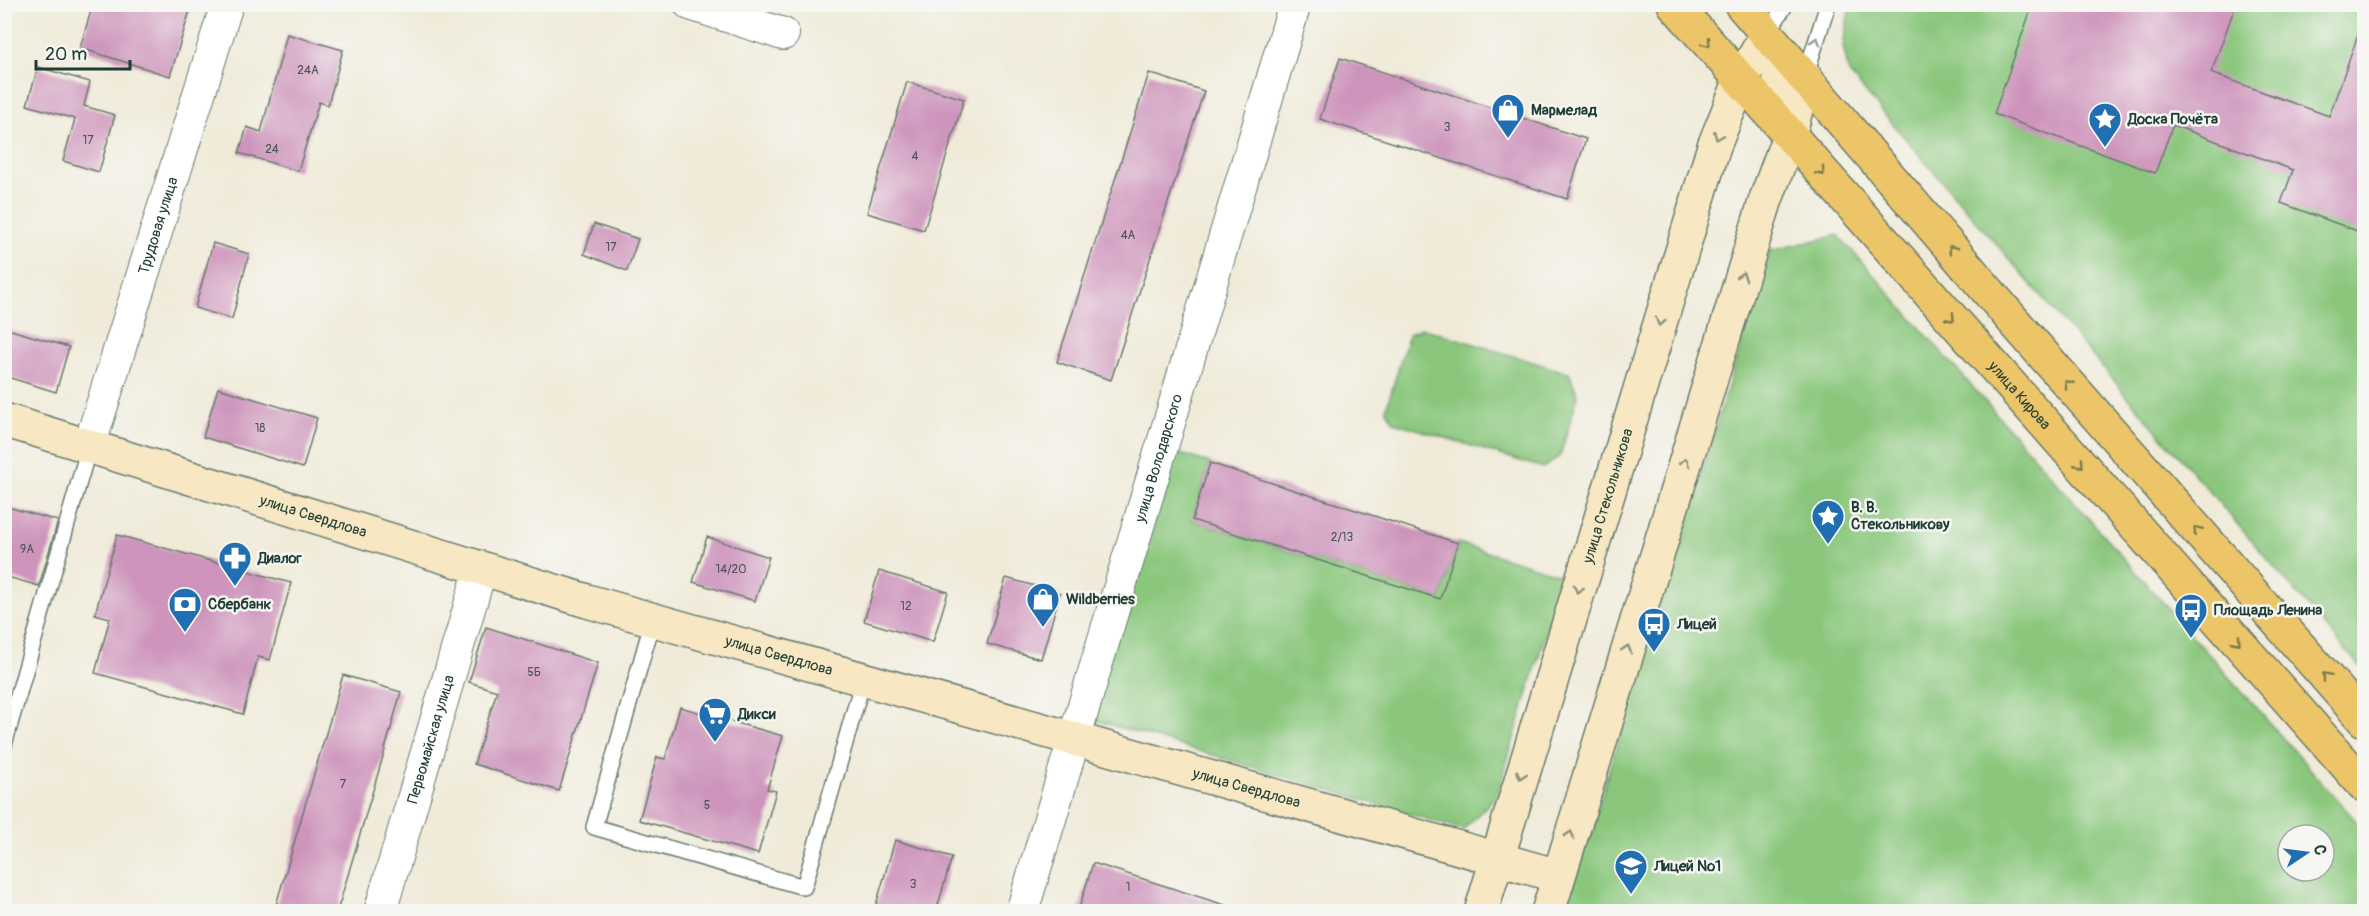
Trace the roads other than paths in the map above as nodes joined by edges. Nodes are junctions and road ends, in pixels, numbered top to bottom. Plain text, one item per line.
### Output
1 (227, 4) edge
2 (690, 4) edge
3 (1294, 4) edge
4 (1674, 4) edge
5 (1741, 4) edge
6 (1786, 4) edge
7 (1827, 4) edge
8 (783, 34) dead end
9 (1767, 34) junction
10 (1805, 77) junction
11 (1740, 82) junction
12 (1789, 136) junction
13 (4, 420) edge
14 (89, 447) junction
15 (481, 568) junction
16 (653, 620) junction
17 (863, 680) junction
18 (2364, 720) edge
19 (1074, 741) junction
20 (4, 745) edge
21 (2364, 785) edge
22 (1496, 859) junction
23 (1558, 876) junction
24 (380, 912) edge
25 (1023, 912) edge
26 (1481, 912) edge
27 (1548, 912) edge

1 - 14 street, Трудовая улица
2 - 8 street
3 - 19 street, улица Володарского
4 -> 11 main road, улица Кирова
5 - 9 main road
6 - 9 lane
10 -> 7 lane
9 - 10 main road
9 - 11 main road, улица Стекольникова
9 - 12 main road
10 - 12 main road
18 -> 10 main road
11 - 12 main road, улица Кирова
11 -> 22 main road, улица Стекольникова
12 -> 21 main road, улица Кирова
23 -> 12 main road
13 - 14 main road, улица Свердлова
14 - 15 main road, улица Свердлова
14 - 20 lane
15 - 16 main road, улица Свердлова
15 - 24 street, Первомайская улица
16 - 17 main road, улица Свердлова
16 - 17 lane
17 - 19 main road, улица Свердлова
19 - 22 main road, улица Свердлова
19 - 25 street, улица Володарского
22 - 23 main road, улица Свердлова
22 - 26 main road, улица Стекольникова
23 - 27 main road

